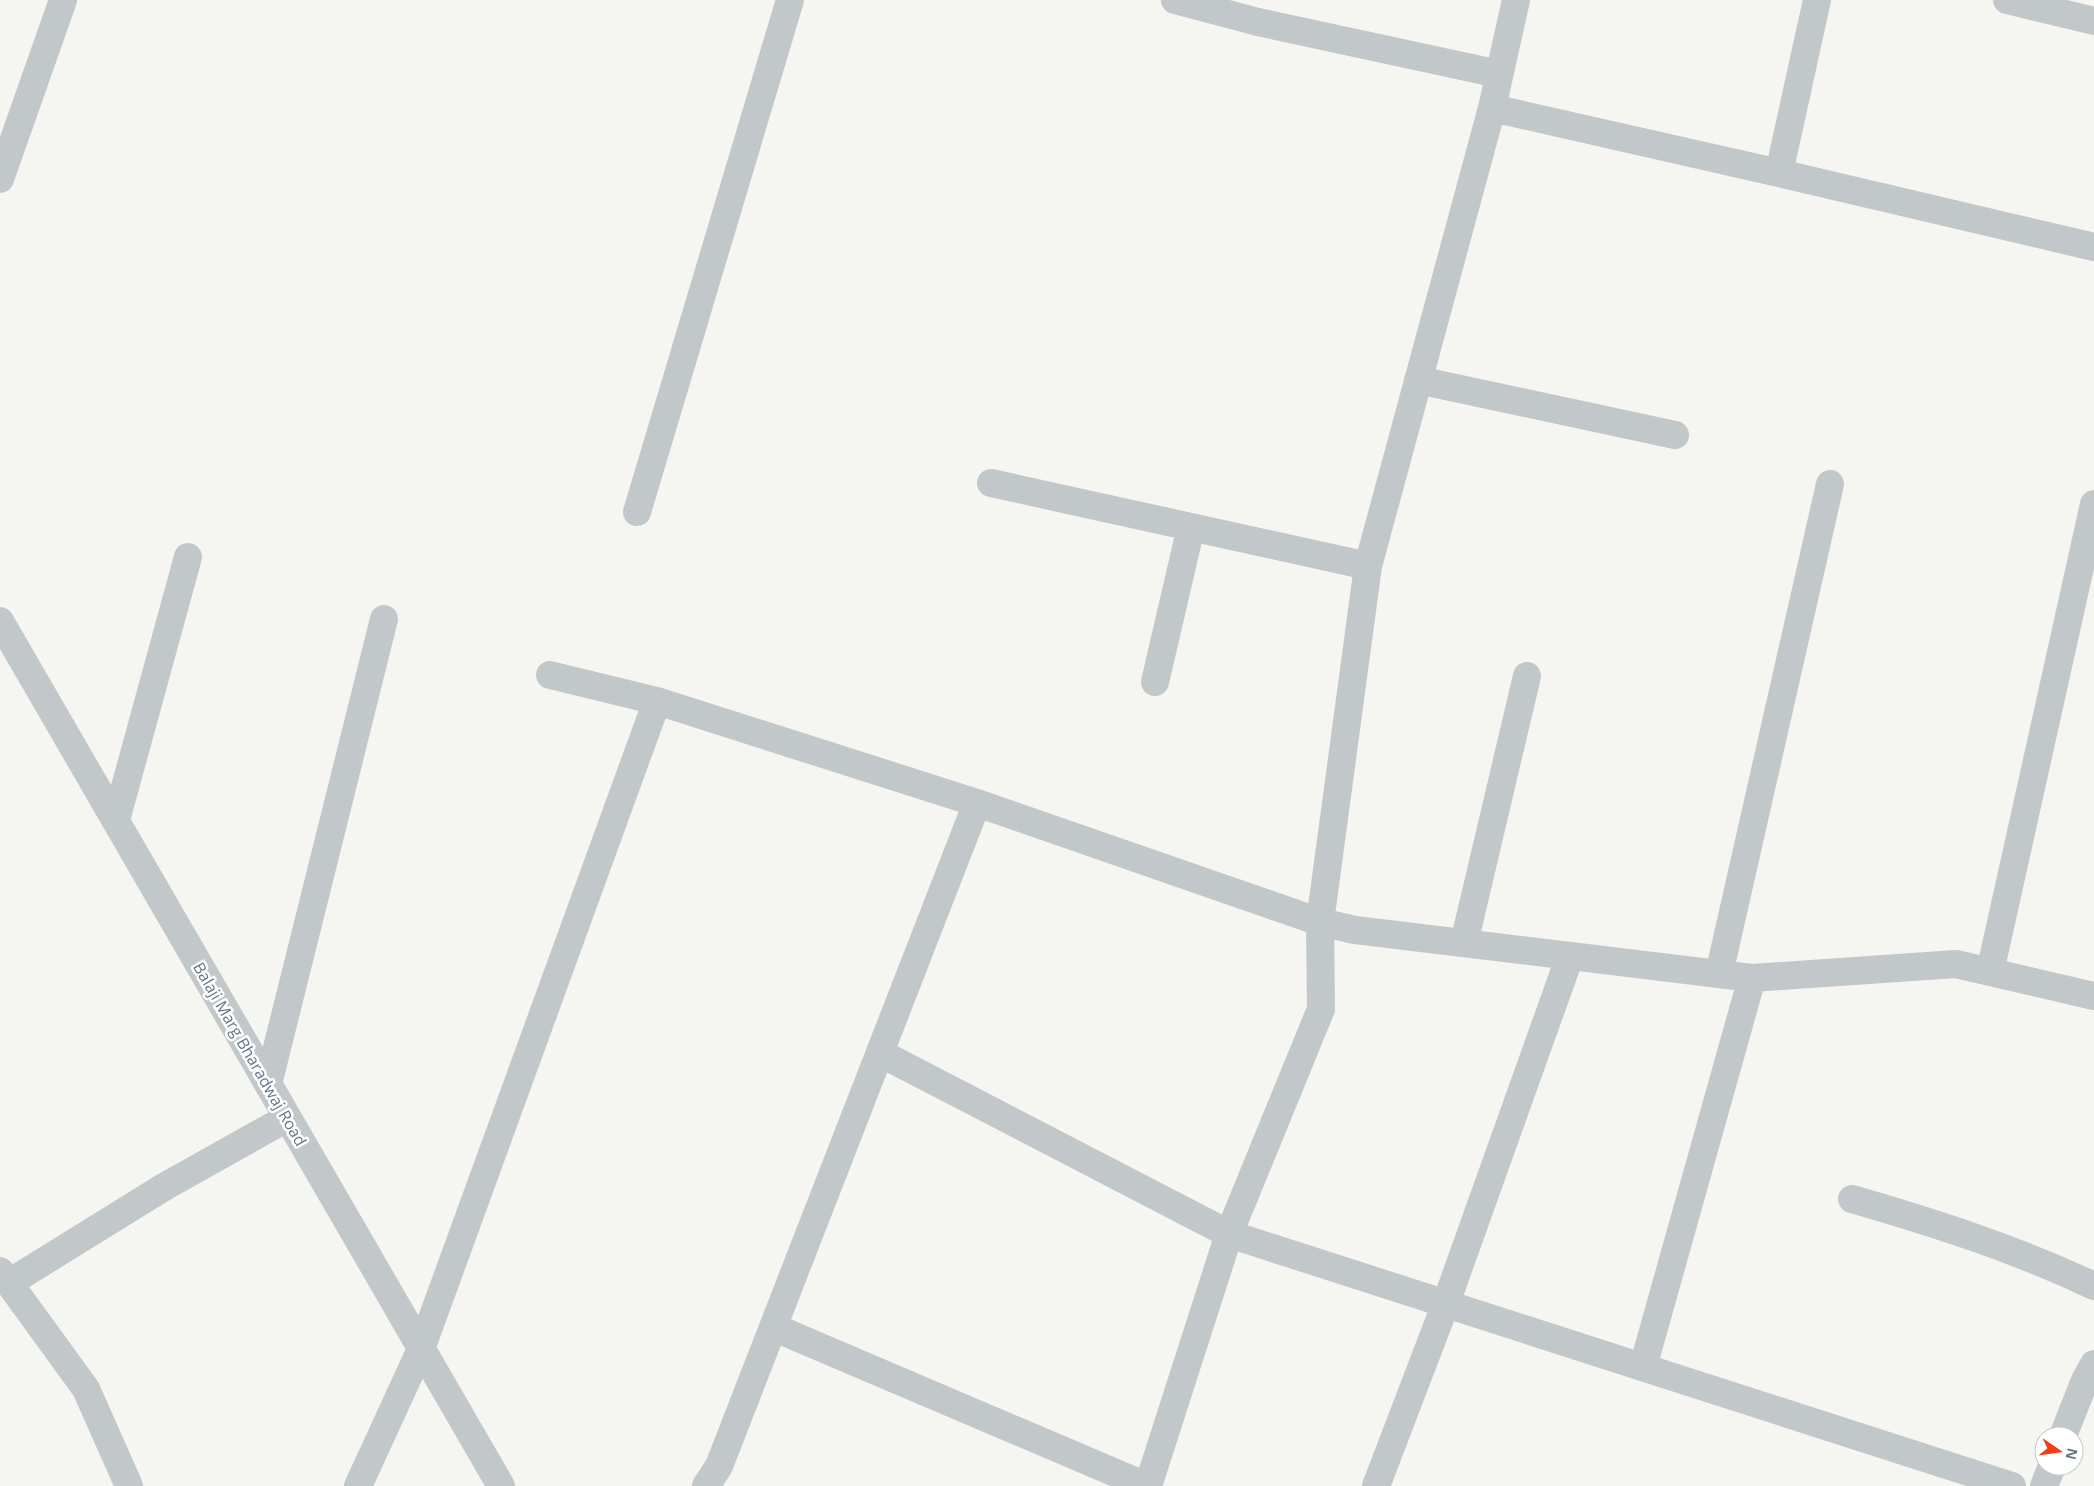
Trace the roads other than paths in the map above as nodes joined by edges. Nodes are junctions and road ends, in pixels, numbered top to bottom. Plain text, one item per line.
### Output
1 (63, 0) edge
2 (790, 0) edge
3 (1175, 0) edge
4 (1516, 0) edge
5 (1817, 0) edge
6 (2007, 0) edge
7 (2094, 21) edge
8 (1499, 74) junction
9 (1492, 108) junction
10 (9, 126) edge
11 (1779, 173) junction
12 (0, 179) edge
13 (2094, 247) edge
14 (1418, 380) junction
15 (1675, 436) dead end
16 (991, 483) dead end
17 (1830, 484) dead end
18 (2094, 504) edge
19 (637, 512) dead end
20 (1191, 527) junction
21 (188, 557) dead end
22 (1368, 566) junction
23 (384, 619) dead end
24 (0, 621) edge
25 (550, 675) dead end
26 (1527, 676) dead end
27 (1155, 682) dead end
28 (657, 702) junction
29 (977, 803) junction
30 (116, 820) junction
31 (1320, 922) junction
32 (1464, 943) junction
33 (1570, 956) junction
34 (1990, 972) junction
35 (1719, 974) junction
36 (1752, 978) junction
37 (2094, 996) edge
38 (880, 1053) junction
39 (268, 1084) junction
40 (287, 1118) junction
41 (1852, 1198) dead end
42 (1230, 1234) junction
43 (5, 1277) edge
44 (2094, 1286) edge
45 (1446, 1303) junction
46 (773, 1327) junction
47 (421, 1349) junction
48 (2094, 1364) edge
49 (1643, 1367) junction
50 (2067, 1426) edge
51 (129, 1486) edge
52 (358, 1486) edge
53 (501, 1486) edge
54 (706, 1486) edge
55 (1147, 1486) edge
56 (1376, 1486) edge
57 (2012, 1486) edge

1 - 10 street
2 - 19 street
3 - 8 street
4 - 8 street
5 - 11 street
6 - 7 street
8 - 9 street
9 - 11 street
9 - 14 street
10 - 12 street
11 - 13 street
14 - 15 street
14 - 22 street
16 - 20 street
17 - 35 street
18 - 34 street
20 - 22 street
20 - 27 street
21 - 30 street
22 - 31 street
23 - 39 street
24 - 30 street, Balaji Marg Bharadwaj Road
25 - 28 street
26 - 32 street
28 - 29 street
28 - 47 street
29 - 31 street
29 - 38 street
30 - 39 street, Balaji Marg Bharadwaj Road
31 - 32 street
31 - 42 street
32 - 33 street
33 - 35 street
33 - 45 street
34 - 36 street
34 - 37 street
35 - 36 street
36 - 49 street
38 - 42 street
38 - 46 street
39 - 40 street, Balaji Marg Bharadwaj Road
40 - 43 street
40 - 47 street, Balaji Marg Bharadwaj Road
41 - 44 street
42 - 45 street
42 - 55 street
43 - 51 street
45 - 49 street
45 - 56 street
46 - 54 street
46 - 55 street
47 - 52 street
47 - 53 street, Balaji Marg Bharadwaj Road
48 - 50 street
49 - 57 street

